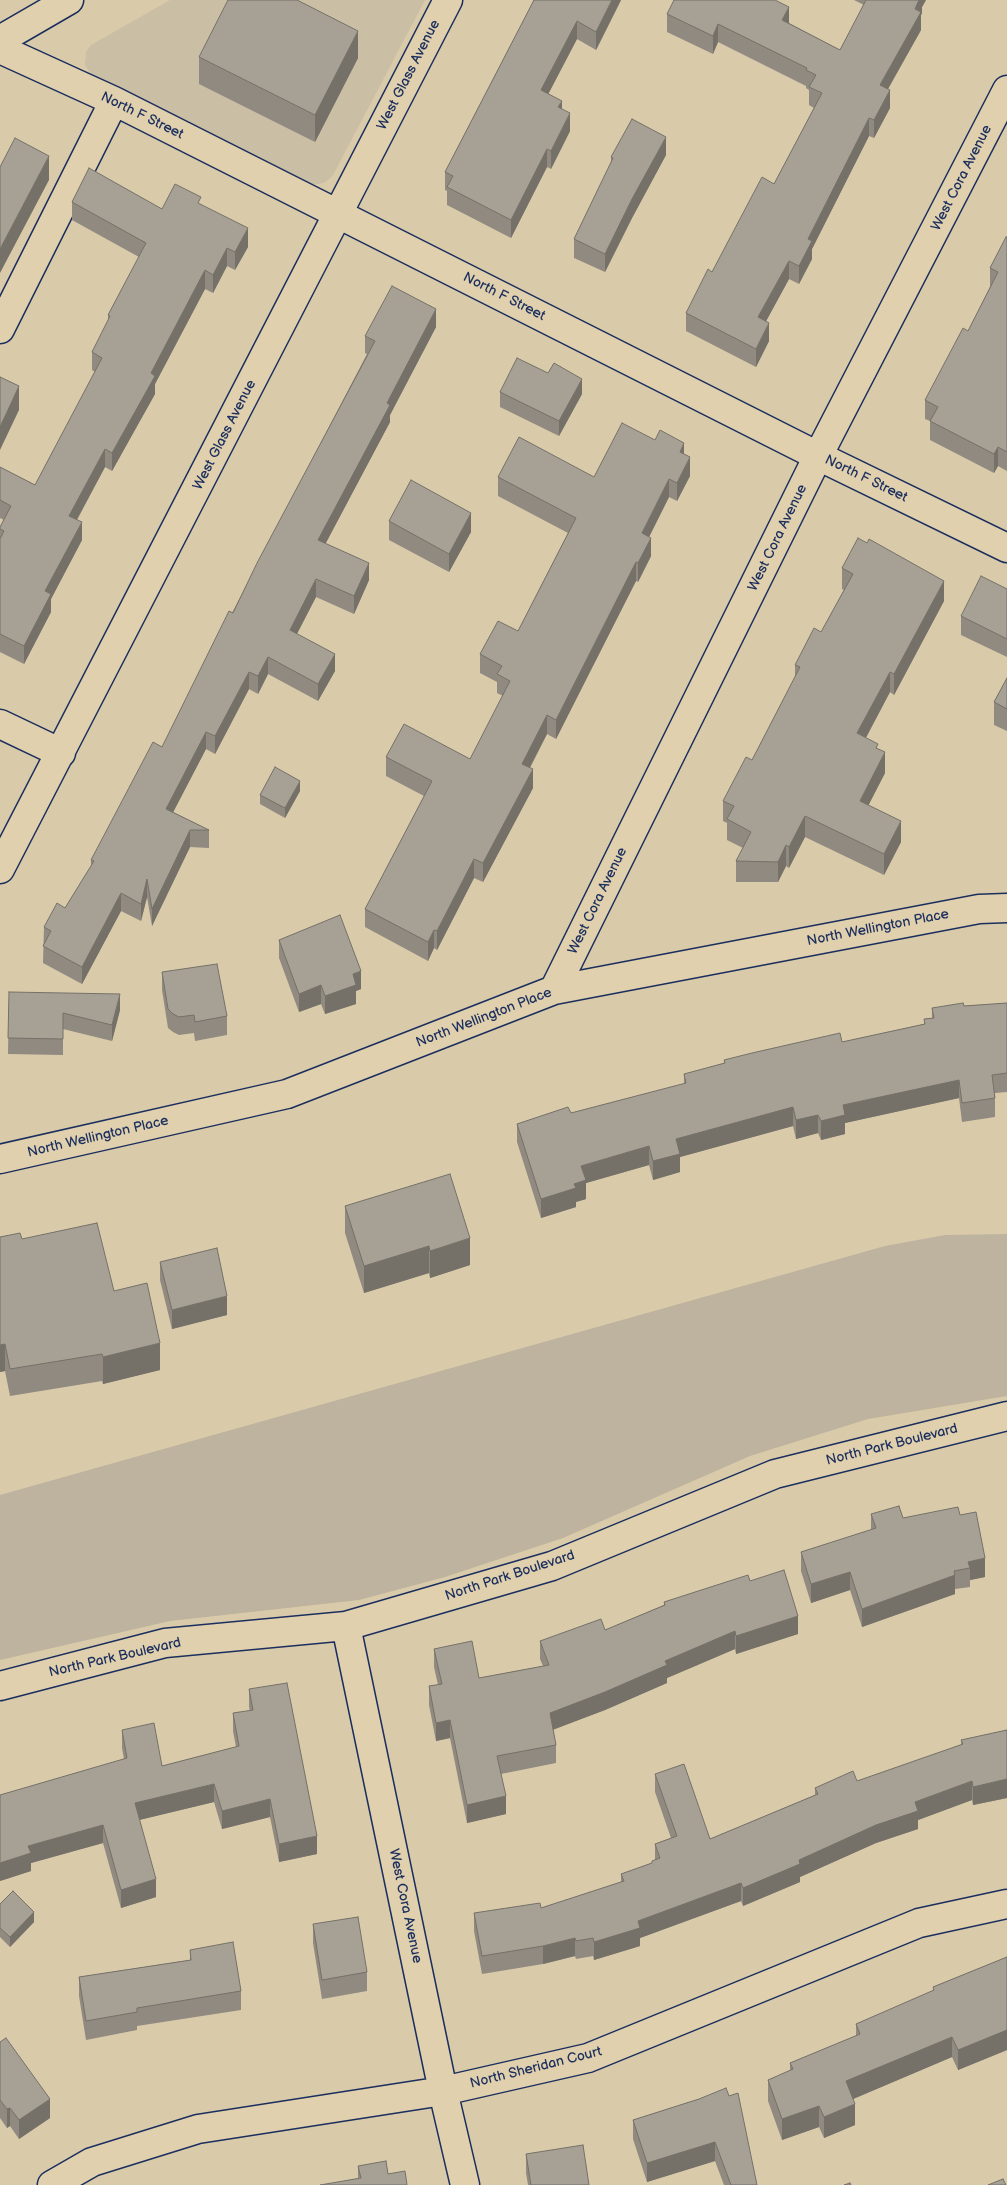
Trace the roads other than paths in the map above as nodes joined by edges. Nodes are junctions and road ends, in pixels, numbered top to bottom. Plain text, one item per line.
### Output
1 (69, 0) edge
2 (448, 0) edge
3 (0, 40) edge
4 (0, 49) edge
5 (1007, 90) edge
6 (114, 101) junction
7 (338, 213) junction
8 (0, 329) edge
9 (818, 456) junction
10 (1007, 548) edge
11 (0, 724) edge
12 (61, 753) junction
13 (0, 869) edge
14 (1007, 908) edge
15 (554, 990) junction
16 (0, 1159) edge
17 (1007, 1416) edge
18 (346, 1626) junction
19 (0, 1686) edge
20 (1007, 1904) edge
21 (444, 2091) junction
22 (52, 2185) edge
23 (465, 2185) edge

1 - 3 street
2 - 7 street, West Glass Avenue
4 - 6 street, North F Street
5 - 9 street, West Cora Avenue
6 - 7 street, North F Street
6 - 8 street
7 - 9 street, North F Street
7 - 12 street, West Glass Avenue
9 - 10 street, North F Street
9 - 15 street, West Cora Avenue
11 - 12 street
12 - 13 street, West Glass Avenue
14 - 15 street, North Wellington Place
15 - 16 street, North Wellington Place
17 - 18 street, North Park Boulevard
18 - 19 street, North Park Boulevard
18 - 21 street, West Cora Avenue
20 - 21 street, North Sheridan Court
21 - 22 street, North Sheridan Court
21 - 23 street, West Cora Avenue

